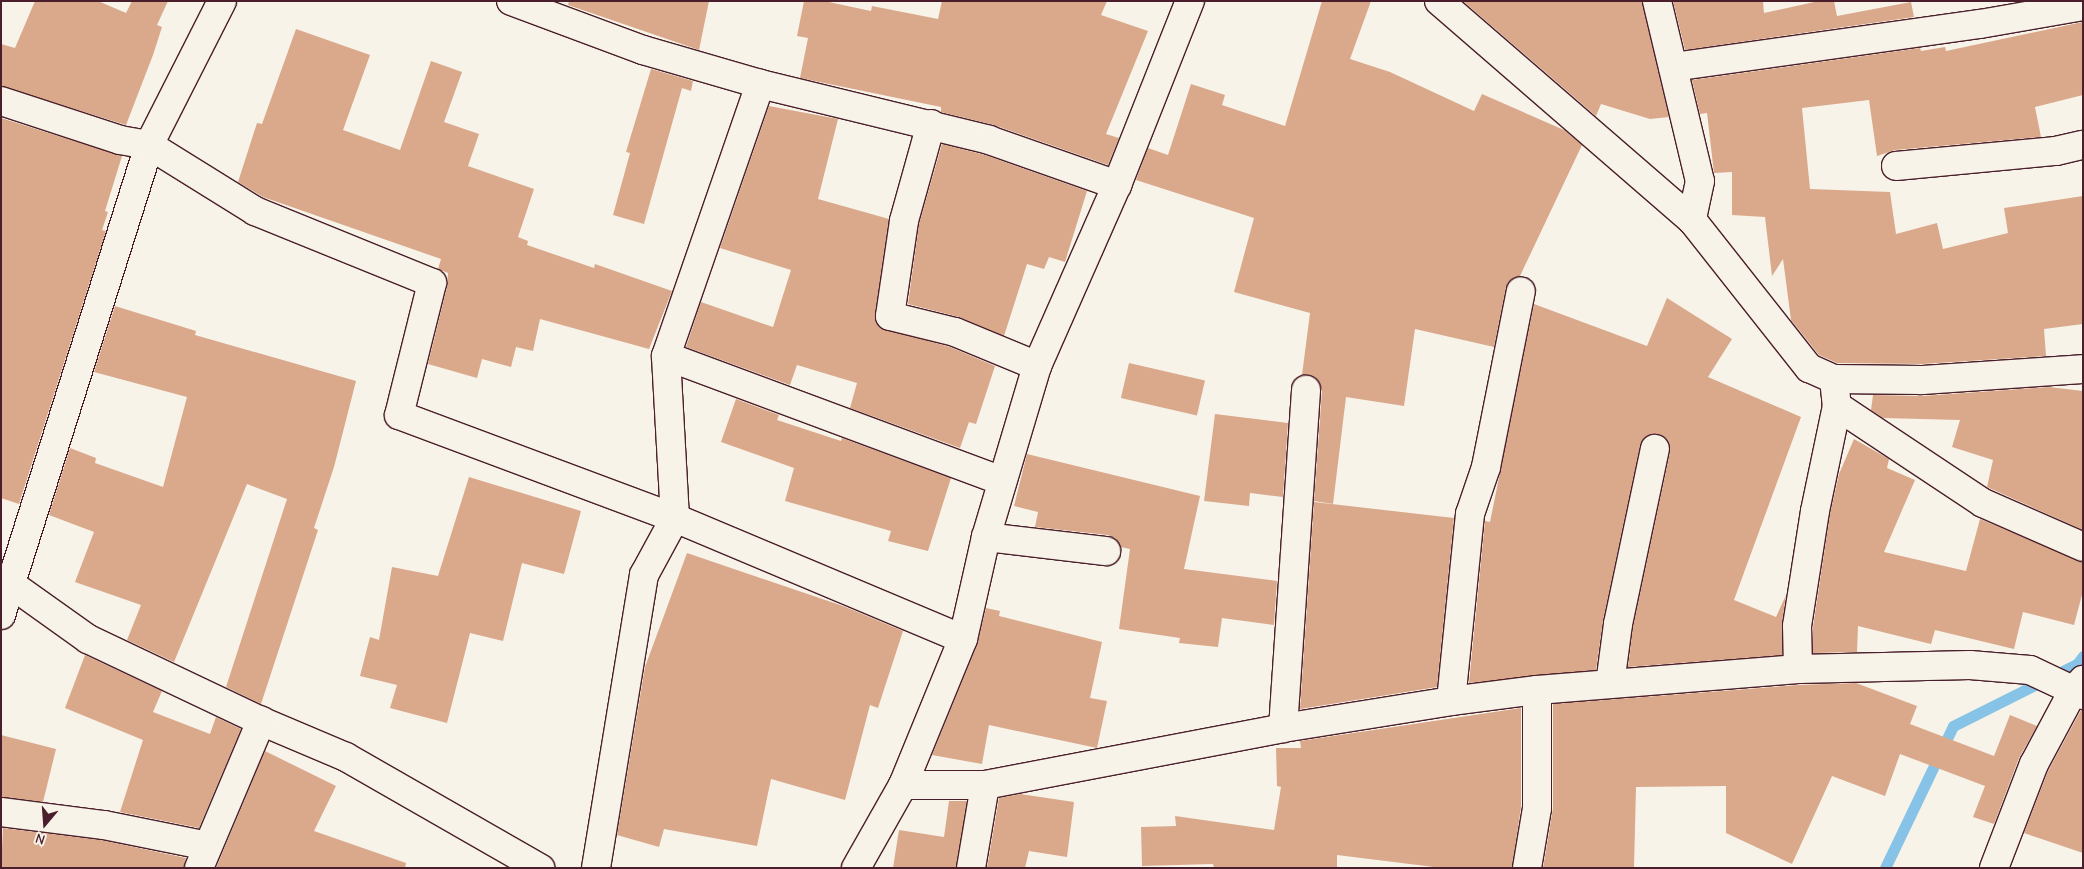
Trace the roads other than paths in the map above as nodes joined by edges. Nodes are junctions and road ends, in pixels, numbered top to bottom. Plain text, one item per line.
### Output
1 (222, 1) edge
2 (511, 1) edge
3 (1190, 1) edge
4 (1439, 1) edge
5 (1657, 1) edge
6 (2083, 6) edge
7 (1673, 67) junction
8 (760, 84) junction
9 (1, 101) edge
10 (931, 124) junction
11 (149, 145) junction
12 (2083, 145) edge
13 (1896, 166) dead end
14 (1117, 185) junction
15 (1692, 220) junction
16 (1521, 291) dead end
17 (666, 356) junction
18 (1038, 366) junction
19 (2083, 369) edge
20 (1834, 379) junction
21 (1306, 390) dead end
22 (1837, 406) junction
23 (1655, 449) dead end
24 (1003, 481) junction
25 (675, 518) junction
26 (986, 537) junction
27 (2083, 547) edge
28 (1106, 551) dead end
29 (7, 580) edge
30 (1, 615) edge
31 (963, 639) junction
32 (1798, 669) junction
33 (1610, 684) junction
34 (2079, 689) edge
35 (1537, 690) junction
36 (1451, 700) junction
37 (261, 721) junction
38 (1283, 728) junction
39 (903, 785) junction
40 (985, 785) junction
41 (1, 812) edge
42 (203, 857) edge
43 (540, 868) edge
44 (596, 868) edge
45 (856, 868) edge
46 (971, 868) edge
47 (1527, 868) edge
48 (1994, 868) edge

1 - 11 street
2 - 8 street
3 - 14 street
4 - 15 street
5 - 7 street
6 - 7 street
7 - 15 street
8 - 10 street
8 - 17 street
9 - 11 street
10 - 14 street
10 - 18 street
11 - 25 street
11 - 29 street
12 - 13 street
14 - 18 street
15 - 20 street
16 - 36 street
17 - 24 street
17 - 25 street
18 - 24 street
19 - 20 street
20 - 22 street
21 - 38 street
22 - 27 street
22 - 32 street
23 - 33 street
24 - 26 street
25 - 31 street
25 - 44 street
26 - 28 street
26 - 31 street
29 - 30 street
29 - 37 street
31 - 39 street
32 - 33 street
32 - 34 street
33 - 35 street
34 - 48 street
35 - 36 street
35 - 47 street
36 - 38 street
37 - 42 street
37 - 43 street
38 - 40 street
39 - 40 street
39 - 45 street
40 - 46 street
41 - 42 street

